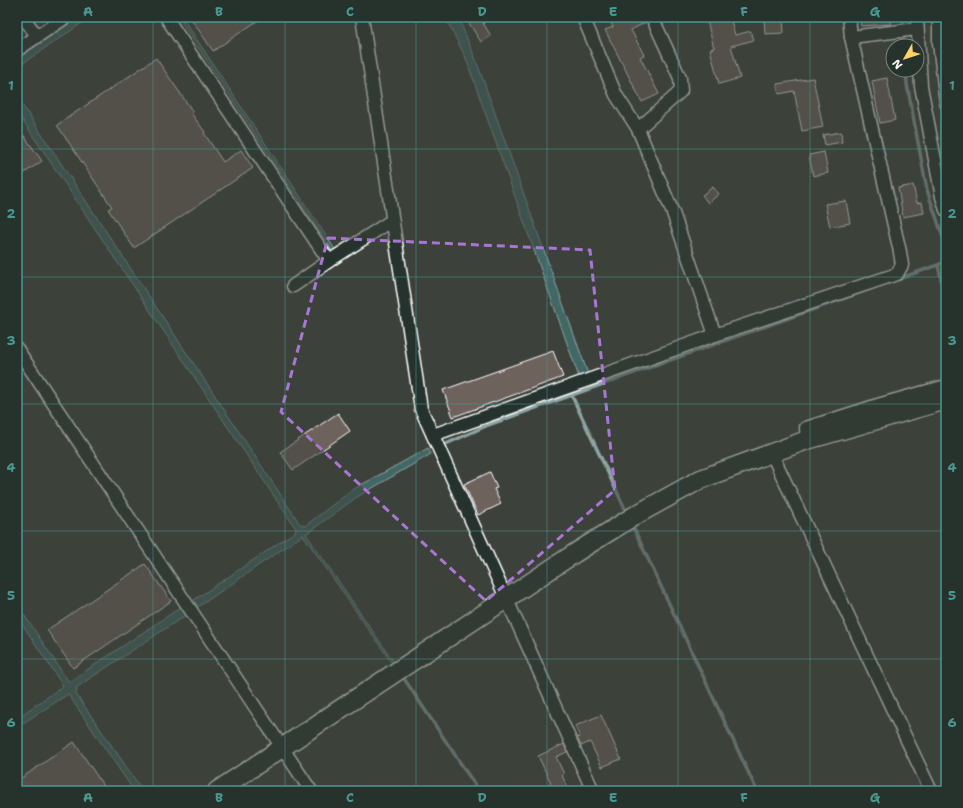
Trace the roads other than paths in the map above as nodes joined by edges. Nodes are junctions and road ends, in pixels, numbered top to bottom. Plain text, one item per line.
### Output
1 (23, 17) edge
2 (66, 17) edge
3 (166, 17) edge
4 (362, 17) edge
5 (584, 17) edge
6 (652, 17) edge
7 (849, 17) edge
8 (917, 17) edge
9 (939, 17) edge
10 (913, 30) junction
11 (37, 36) junction
12 (851, 37) junction
13 (17, 50) edge
14 (946, 103) edge
15 (638, 129) junction
16 (946, 210) edge
17 (391, 221) junction
18 (329, 261) junction
19 (293, 286) dead end
20 (715, 335) junction
21 (17, 348) edge
22 (946, 386) edge
23 (946, 400) edge
24 (433, 435) junction
25 (807, 440) junction
26 (771, 452) junction
27 (506, 599) junction
28 (282, 748) junction
29 (217, 791) edge
30 (311, 791) edge
31 (593, 791) edge
32 (930, 791) edge

1 - 11 street
2 - 11 street
3 - 18 street
4 - 17 street
5 - 15 street
6 - 15 street
7 - 12 street
8 - 10 street
9 - 14 street
10 - 12 street
10 - 16 street
11 - 13 street
12 - 20 street
15 - 20 street
17 - 18 street
17 - 24 street
18 - 19 street
20 - 24 street
21 - 28 street
22 - 25 street
23 - 25 street
24 - 27 street
25 - 26 street
26 - 27 street
26 - 32 street
27 - 28 street
27 - 31 street
28 - 29 street
28 - 30 street

